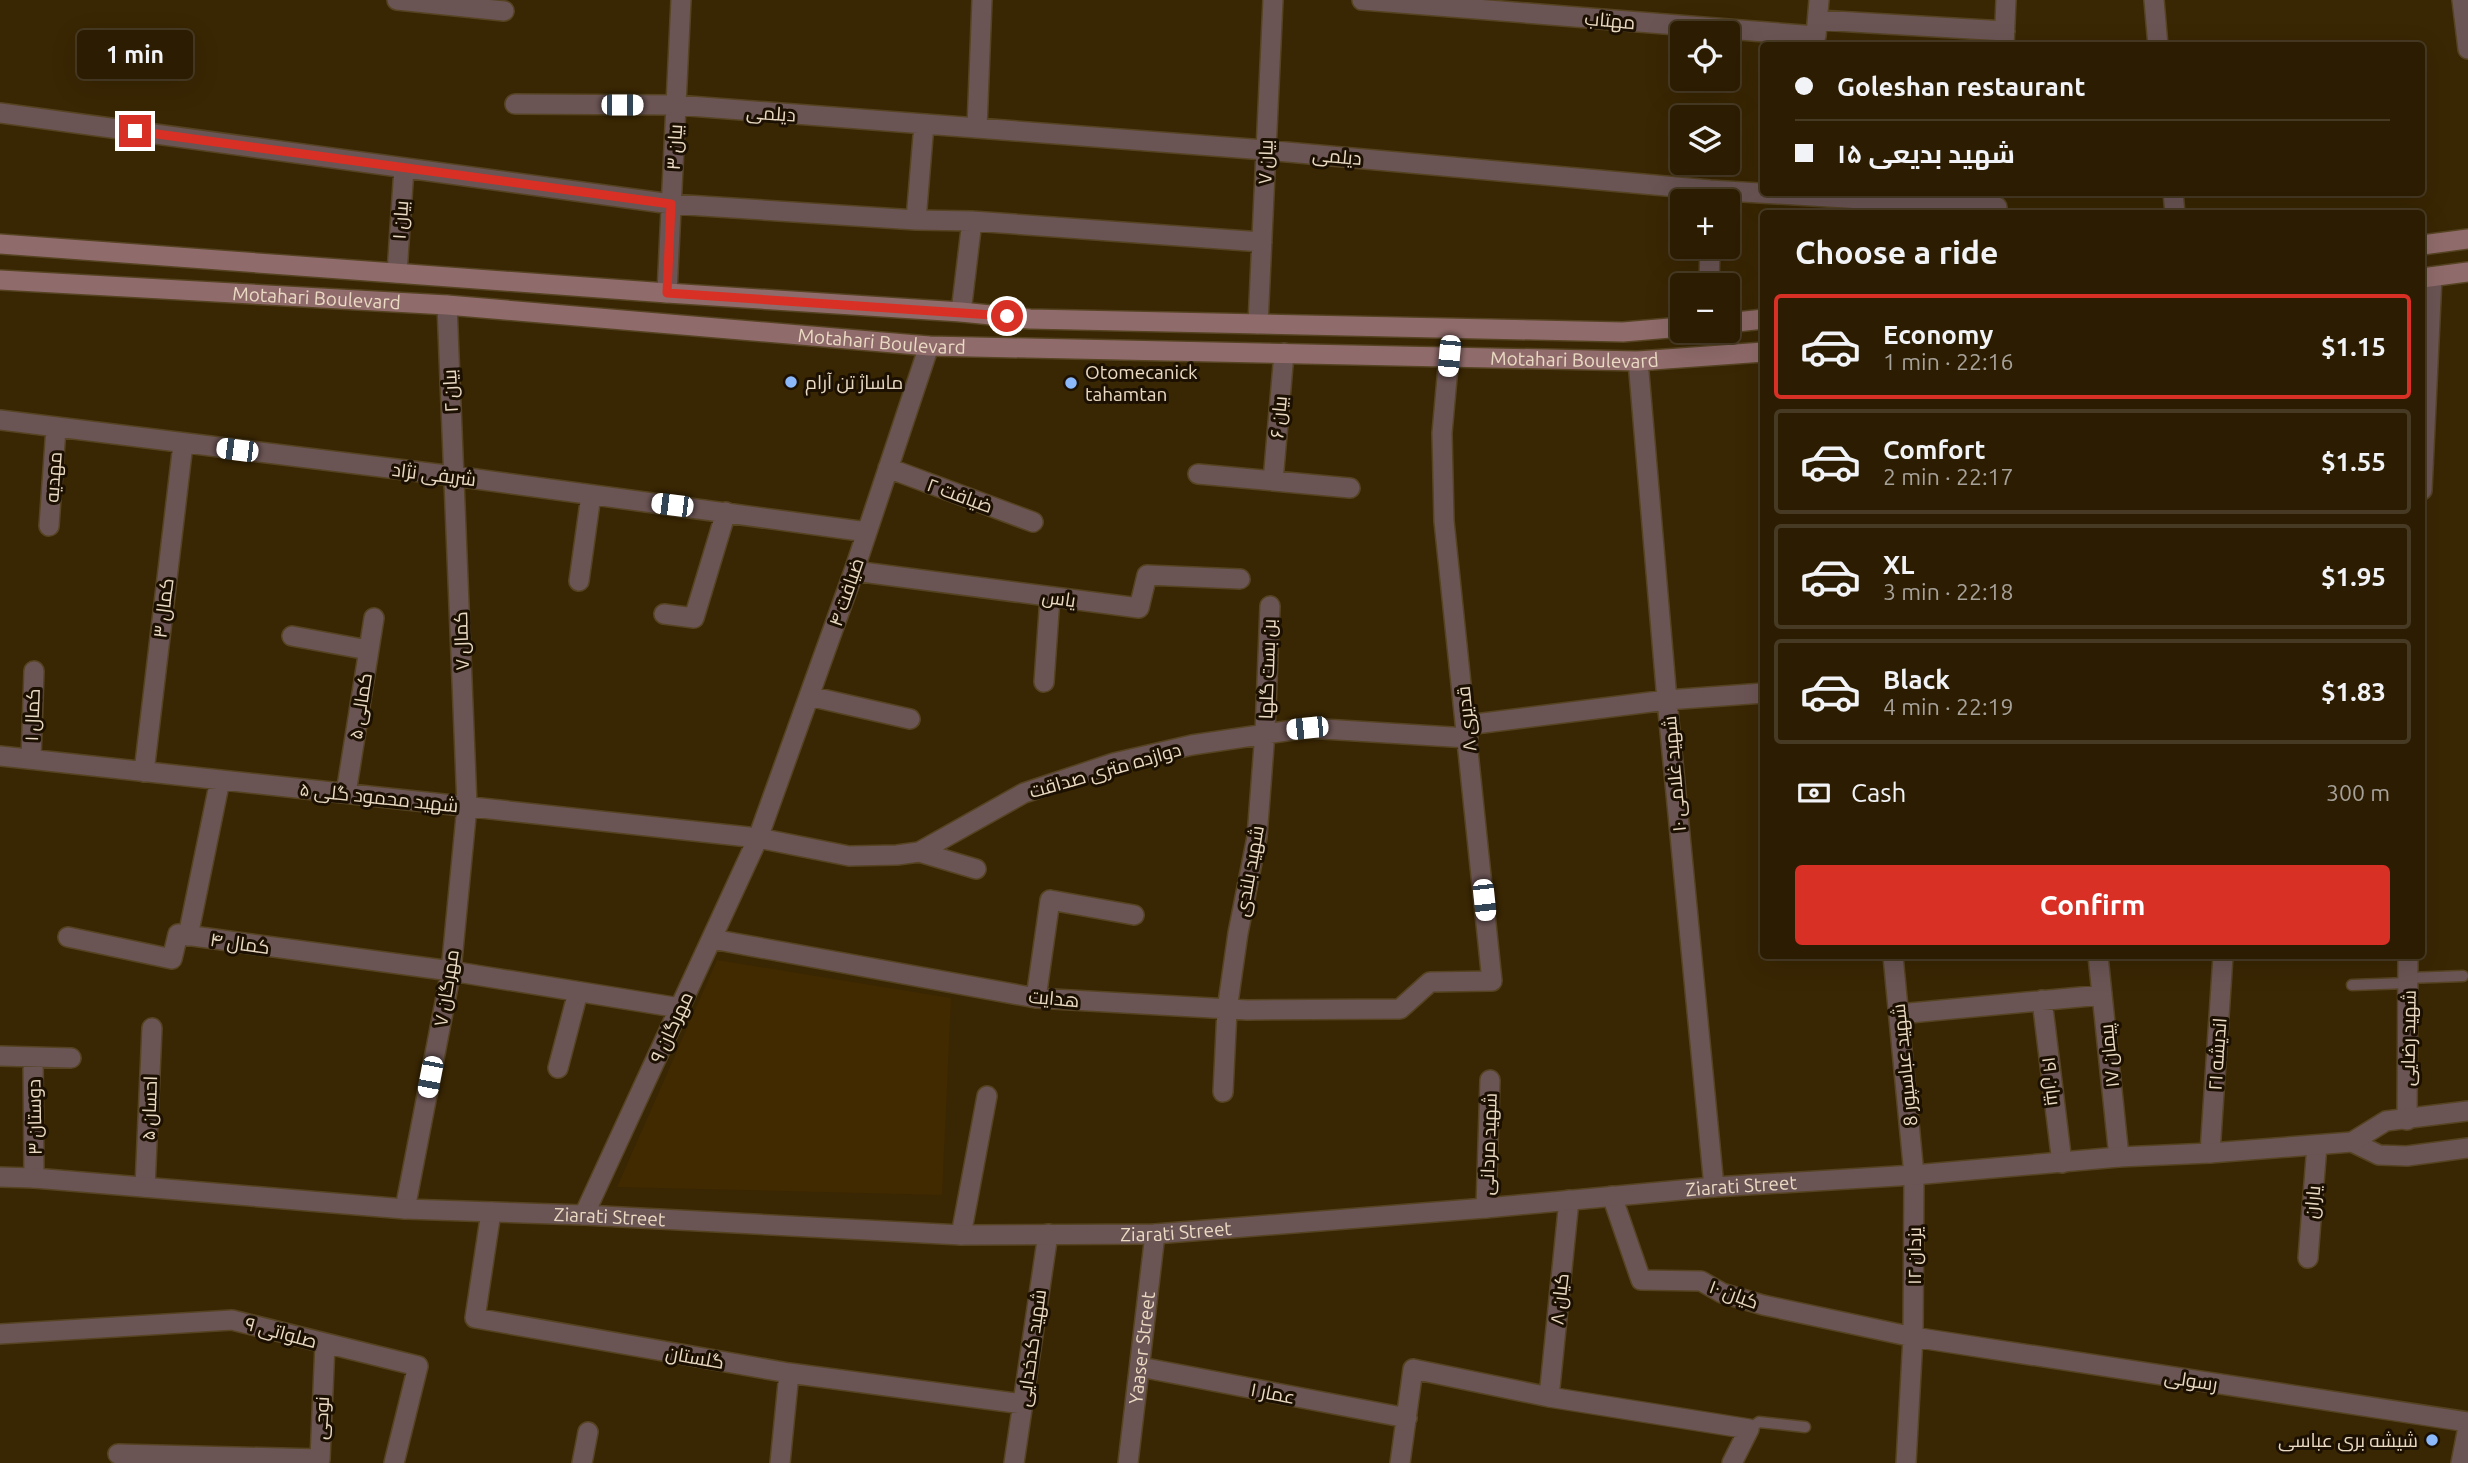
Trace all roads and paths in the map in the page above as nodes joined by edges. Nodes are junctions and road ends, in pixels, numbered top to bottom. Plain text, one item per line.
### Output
1 (397, 0) edge
2 (403, 0) edge
3 (681, 0) edge
4 (982, 0) edge
5 (1273, 0) edge
6 (1362, 0) edge
7 (2006, 0) edge
8 (2154, 0) edge
9 (2462, 0) edge
10 (504, 10) dead end
11 (1818, 19) edge
12 (2004, 38) edge
13 (2158, 42) edge
14 (2468, 49) edge
15 (515, 104) dead end
16 (676, 105) junction
17 (0, 113) edge
18 (924, 124) junction
19 (977, 128) junction
20 (1265, 150) junction
21 (404, 168) junction
22 (1670, 192) edge
23 (1740, 197) edge
24 (671, 204) junction
25 (1997, 204) edge
26 (916, 220) junction
27 (972, 221) junction
28 (2468, 239) edge
29 (1262, 242) junction
30 (0, 244) edge
31 (2425, 245) edge
32 (2468, 272) edge
33 (397, 273) junction
34 (2427, 278) edge
35 (0, 280) edge
36 (667, 293) junction
37 (447, 305) junction
38 (961, 312) junction
39 (1071, 320) junction
40 (1760, 320) edge
41 (1740, 322) edge
42 (1258, 324) junction
43 (1670, 328) edge
44 (929, 346) junction
45 (1072, 349) junction
46 (1760, 352) edge
47 (1284, 353) junction
48 (1449, 356) junction
49 (1638, 361) junction
50 (2425, 363) edge
51 (0, 420) edge
52 (56, 428) junction
53 (183, 444) junction
54 (888, 468) junction
55 (1198, 474) dead end
56 (454, 476) junction
57 (1273, 481) junction
58 (1350, 488) dead end
59 (591, 495) junction
60 (726, 512) junction
61 (1033, 522) dead end
62 (49, 526) dead end
63 (867, 531) junction
64 (853, 571) junction
65 (1240, 579) dead end
66 (579, 581) dead end
67 (1050, 597) junction
68 (1270, 606) dead end
69 (664, 614) dead end
70 (374, 618) dead end
71 (292, 636) dead end
72 (368, 650) junction
73 (34, 671) dead end
74 (1044, 682) dead end
75 (1760, 693) edge
76 (809, 696) junction
77 (1667, 700) junction
78 (910, 719) dead end
79 (1467, 731) junction
80 (1265, 732) junction
81 (0, 756) edge
82 (30, 759) junction
83 (144, 772) junction
84 (220, 780) junction
85 (346, 793) junction
86 (467, 806) junction
87 (758, 838) junction
88 (919, 852) junction
89 (976, 869) dead end
90 (1134, 915) dead end
91 (188, 936) junction
92 (68, 937) dead end
93 (712, 939) junction
94 (1893, 959) edge
95 (2098, 959) edge
96 (2223, 959) edge
97 (2409, 959) edge
98 (451, 971) junction
99 (2463, 976) dead end
100 (2408, 981) junction
101 (2352, 985) dead end
102 (578, 992) junction
103 (2102, 995) junction
104 (1036, 998) junction
105 (2042, 1000) junction
106 (680, 1008) junction
107 (1401, 1009) joint
108 (1227, 1010) junction
109 (1899, 1014) junction
110 (152, 1028) dead end
111 (0, 1056) edge
112 (33, 1057) junction
113 (71, 1058) dead end
114 (558, 1068) dead end
115 (1490, 1080) dead end
116 (1223, 1093) dead end
117 (987, 1096) dead end
118 (2468, 1111) edge
119 (2407, 1120) junction
120 (2352, 1142) junction
121 (2318, 1145) junction
122 (2468, 1148) edge
123 (2210, 1153) junction
124 (2119, 1157) junction
125 (2062, 1163) junction
126 (1914, 1175) junction
127 (0, 1177) edge
128 (34, 1178) junction
129 (1714, 1187) junction
130 (145, 1188) junction
131 (1612, 1196) junction
132 (1569, 1200) junction
133 (1486, 1208) junction
134 (405, 1209) junction
135 (491, 1212) junction
136 (584, 1216) junction
137 (1048, 1234) junction
138 (1155, 1234) junction
139 (961, 1235) junction
140 (2308, 1258) dead end
141 (0, 1334) edge
142 (1913, 1337) junction
143 (325, 1344) junction
144 (1140, 1367) junction
145 (789, 1373) junction
146 (1549, 1397) junction
147 (1023, 1404) junction
148 (1406, 1418) junction
149 (2468, 1425) edge
150 (1805, 1427) dead end
151 (1749, 1429) junction
152 (588, 1432) dead end
153 (118, 1454) dead end
154 (394, 1463) edge
155 (582, 1463) edge
156 (780, 1463) edge
157 (1014, 1463) edge
158 (1128, 1463) edge
159 (1401, 1463) edge
160 (1732, 1463) edge
161 (1906, 1463) edge
162 (2461, 1463) edge

1 - 2 street
2 - 10 street
3 - 16 street, بیان ۳
4 - 19 street
5 - 20 street, بیان ۷
6 - 11 street, مهتاب
7 - 12 street
8 - 13 street
9 - 14 street
11 - 12 street, مهتاب
15 - 16 street, دیلمی
16 - 18 street, دیلمی
16 - 24 street, بیان ۳
17 - 21 street
18 - 19 street, دیلمی
18 - 26 street
19 - 20 street, دیلمی
20 - 22 street, دیلمی
20 - 29 street, بیان ۷
21 - 24 street
21 - 33 street, بیان ۱
23 - 25 street, دیلمی
24 - 26 street
24 - 36 street, بیان ۳
26 - 27 street
27 - 29 street
27 - 38 street
28 - 31 main road
29 - 42 street, بیان ۷
30 - 33 main road, Motahari Boulevard
32 - 34 main road
33 - 36 main road, Motahari Boulevard
34 - 50 street
35 - 37 main road, Motahari Boulevard
36 - 38 main road, Motahari Boulevard
37 - 44 main road, Motahari Boulevard
37 - 56 street, بیان ۲
38 - 39 main road, Motahari Boulevard
39 - 42 main road, Motahari Boulevard
39 - 45 main road
40 - 41 main road
42 - 43 main road, Motahari Boulevard
44 - 45 main road, Motahari Boulevard
44 - 54 street, ضیافت ۴
45 - 47 main road, Motahari Boulevard
46 - 49 main road, Motahari Boulevard
47 - 48 main road, Motahari Boulevard
47 - 57 street, بیان ۶
48 - 49 main road, Motahari Boulevard
48 - 79 street, قدیری ۸
49 - 77 street, شهید غلامی ۱۰
51 - 52 street, شریفی نژاد
52 - 53 street, شریفی نژاد
52 - 62 street, مهدیه
53 - 56 street, شریفی نژاد
53 - 83 street, کمال ۳
54 - 61 street, ضیافت ۲
54 - 63 street, ضیافت ۴
55 - 57 street
56 - 59 street, شریفی نژاد
56 - 86 street, کمال ۷
57 - 58 street
59 - 60 street, شریفی نژاد
59 - 66 street
60 - 63 street, شریفی نژاد
60 - 69 street
63 - 64 street, ضیافت ۴
64 - 67 street, یاس
64 - 76 street, ضیافت ۴
65 - 67 street, یاس
67 - 74 street
68 - 80 street, بن بست گلها
70 - 72 street, کمالی ۵
71 - 72 street
72 - 85 street, کمالی ۵
73 - 82 street, کمال ۱
75 - 77 street, دوازده متری صداقت
76 - 78 street
76 - 87 street, ضیافت ۴
77 - 79 street, دوازده متری صداقت
77 - 129 street, شهید غلامی ۱۰
79 - 80 street, دوازده متری صداقت
79 - 107 street, قدیری ۸
80 - 88 street, دوازده متری صداقت
80 - 108 street, شهید بلندی
81 - 82 street, شهید محمود گلی ۵
82 - 83 street, شهید محمود گلی ۵
83 - 84 street, شهید محمود گلی ۵
84 - 85 street, شهید محمود گلی ۵
84 - 91 street, کمال ۴
85 - 86 street, شهید محمود گلی ۵
86 - 87 street, شهید محمود گلی ۵
86 - 98 street, مهرگان ۷
87 - 88 street, دوازده متری صداقت
87 - 93 street, مهرگان ۹
88 - 89 street
90 - 104 street
91 - 92 street
91 - 98 street, کمال ۴
93 - 104 street, هدایت
93 - 106 street, مهرگان ۹
94 - 109 street, شهید عباسپور 8
95 - 103 street, پیمان ۱۷
96 - 123 street, اندیشه ۲۱
97 - 100 street, شهید رضایی
98 - 102 street, کمال ۴
98 - 134 street, مهرگان ۷
99 - 100 lane
100 - 101 lane
100 - 119 street, شهید رضایی
102 - 106 street, کمال ۴
102 - 114 street
103 - 105 street
103 - 124 street, پیمان ۱۷
104 - 108 street, هدایت
105 - 109 street
105 - 125 street, بیان ۱۹
106 - 136 street, مهرگان ۹
107 - 108 street, هدایت
108 - 116 street, شهید بلندی
109 - 126 street, شهید عباسپور 8
110 - 130 street, احسان ۵
111 - 112 street
112 - 113 street
112 - 128 street, دوستان ۳
115 - 133 street, شهید مردانی
117 - 139 street
118 - 119 street, Ziarati Street
119 - 120 street, Ziarati Street
120 - 121 street, Ziarati Street
120 - 122 street, Ziarati Street
121 - 123 street, Ziarati Street
121 - 140 street, یاران
123 - 124 street, Ziarati Street
124 - 125 street, Ziarati Street
125 - 126 street, Ziarati Street
126 - 129 street, Ziarati Street
126 - 142 street, یزدان ۱۲
127 - 128 street, Ziarati Street
128 - 130 street, Ziarati Street
129 - 131 street, Ziarati Street
130 - 134 street, Ziarati Street
131 - 132 street, Ziarati Street
131 - 142 street, کیان ۱۰
132 - 133 street, Ziarati Street
132 - 146 street, کیان ۸
133 - 138 street, Ziarati Street
134 - 135 street, Ziarati Street
135 - 136 street, Ziarati Street
135 - 145 street, گلستان
136 - 139 street, Ziarati Street
137 - 138 street, Ziarati Street
137 - 139 street, Ziarati Street
137 - 147 street, شهید کدخدایی
138 - 144 street, Yaaser Street
141 - 143 street, صلواتی ۹
142 - 149 street, رسولی
142 - 161 street, یزدان ۱۲
143 - 153 street, نوحی
143 - 154 street, صلواتی ۹
144 - 148 street, عمار ۱
144 - 158 street, Yaaser Street
145 - 147 street, گلستان
145 - 156 street
146 - 148 street
146 - 151 street
147 - 157 street, شهید کدخدایی
148 - 159 street
149 - 162 street
150 - 151 lane
151 - 160 street
152 - 155 street

